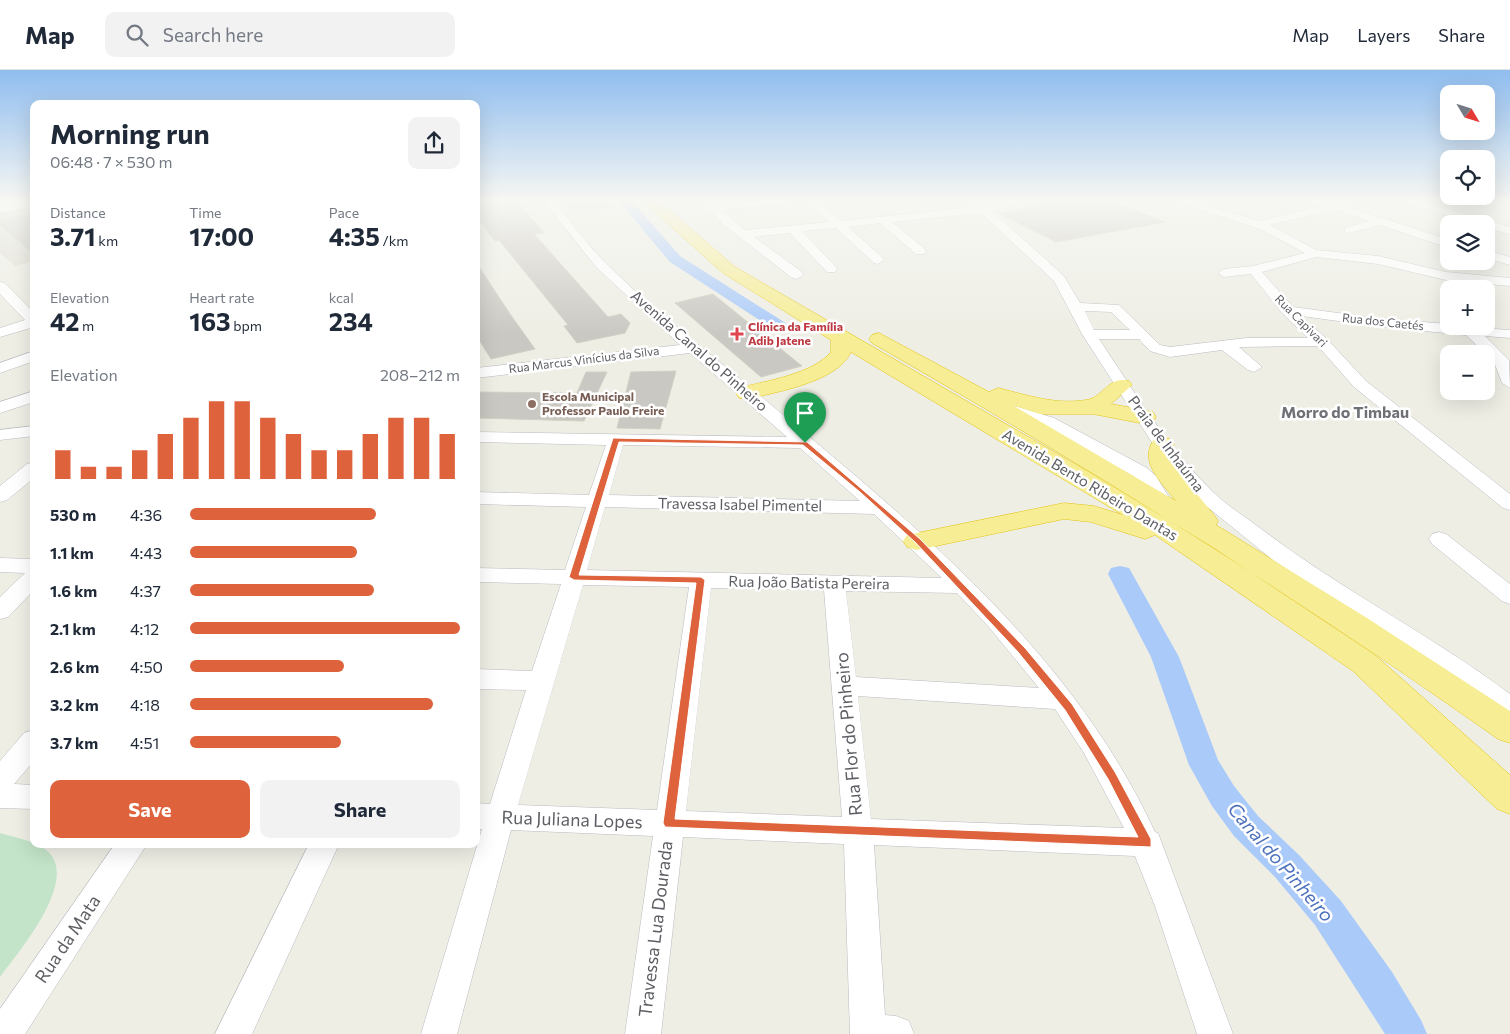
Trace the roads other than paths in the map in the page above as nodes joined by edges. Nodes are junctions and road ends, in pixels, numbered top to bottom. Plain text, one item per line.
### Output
1 (584, 245) edge
2 (700, 245) edge
3 (720, 245) edge
4 (759, 245) edge
5 (808, 245) edge
6 (862, 245) edge
7 (913, 245) edge
8 (1023, 245) edge
9 (1302, 245) edge
10 (920, 251) dead end
11 (1313, 253) junction
12 (1440, 257) edge
13 (1495, 257) edge
14 (878, 260) dead end
15 (1510, 261) edge
16 (831, 269) dead end
17 (1256, 270) junction
18 (1224, 273) dead end
19 (1438, 273) junction
20 (797, 275) dead end
21 (1510, 282) edge
22 (0, 286) edge
23 (13, 300) edge
24 (1076, 307) junction
25 (1287, 310) junction
26 (30, 318) edge
27 (30, 323) edge
28 (1440, 327) edge
29 (847, 328) junction
30 (0, 333) edge
31 (1495, 333) edge
32 (1090, 334) junction
33 (1510, 334) edge
34 (1143, 335) junction
35 (1475, 335) edge
36 (1322, 342) junction
37 (1226, 344) junction
38 (692, 348) junction
39 (30, 357) edge
40 (1254, 367) dead end
41 (0, 368) edge
42 (934, 369) junction
43 (480, 373) edge
44 (1510, 383) edge
45 (1122, 385) junction
46 (747, 394) junction
47 (30, 397) edge
48 (1093, 407) junction
49 (0, 408) edge
50 (1145, 417) junction
51 (30, 431) edge
52 (0, 435) edge
53 (480, 437) edge
54 (616, 440) junction
55 (805, 443) junction
56 (1162, 444) junction
57 (30, 471) edge
58 (0, 496) edge
59 (480, 498) edge
60 (597, 501) junction
61 (1510, 504) edge
62 (882, 508) junction
63 (1217, 536) junction
64 (1439, 539) dead end
65 (918, 541) junction
66 (0, 565) edge
67 (30, 566) edge
68 (1233, 572) junction
69 (480, 575) edge
70 (574, 577) junction
71 (701, 580) junction
72 (30, 581) edge
73 (834, 583) junction
74 (962, 586) junction
75 (1508, 594) edge
76 (0, 611) edge
77 (480, 679) edge
78 (541, 681) junction
79 (844, 686) junction
80 (1062, 699) junction
81 (1510, 708) edge
82 (1510, 729) edge
83 (30, 746) edge
84 (0, 781) edge
85 (0, 796) edge
86 (30, 797) edge
87 (1510, 798) edge
88 (488, 816) edge
89 (669, 823) junction
90 (858, 831) junction
91 (1147, 843) junction
92 (129, 848) edge
93 (322, 848) edge
94 (4, 1034) edge
95 (232, 1034) edge
96 (439, 1034) edge
97 (643, 1034) edge
98 (877, 1034) edge
99 (1215, 1034) edge

1 - 38 street, Avenida Canal do Pinheiro
2 - 29 highway, Avenida Bento Ribeiro Dantas
3 - 29 highway, Avenida Bento Ribeiro Dantas
4 - 20 street
5 - 16 street
6 - 14 street
7 - 10 street
8 - 24 street, Praia de Inhaúma
9 - 11 street
11 - 17 street
11 - 19 street
12 - 19 street
13 - 15 street
17 - 18 street
17 - 25 street, Rua Capivari
19 - 21 street
22 - 23 street
23 - 26 street
24 - 32 street, Praia de Inhaúma
24 - 34 street
25 - 28 street, Rua dos Caetés
25 - 36 street, Rua Capivari
27 - 30 street
29 - 42 highway, Avenida Bento Ribeiro Dantas
29 - 46 highway
29 - 68 highway, Avenida Bento Ribeiro Dantas
31 - 33 street, Rua dos Caetés
32 - 34 street
32 - 45 street, Praia de Inhaúma
34 - 37 street
35 - 44 street
36 - 37 street
36 - 61 street, Rua Capivari
37 - 40 street
38 - 43 street, Rua Marcus Vinícius da Silva
38 - 46 street, Avenida Canal do Pinheiro
39 - 41 street
42 - 48 highway
42 - 63 highway, Avenida Bento Ribeiro Dantas
45 - 48 highway
45 - 50 street, Praia de Inhaúma
46 - 55 street, Avenida Canal do Pinheiro
47 - 49 street
48 - 50 highway
50 - 56 street, Praia de Inhaúma
51 - 52 street
53 - 54 street
54 - 55 street
54 - 60 street
55 - 62 street, Avenida Canal do Pinheiro
56 - 63 highway
56 - 81 street, Praia de Inhaúma
57 - 58 street
59 - 60 street, Travessa Isabel Pimentel
60 - 62 street, Travessa Isabel Pimentel
60 - 70 street
62 - 65 street, Avenida Canal do Pinheiro
63 - 82 highway, Avenida Bento Ribeiro Dantas
64 - 75 street
65 - 68 highway
65 - 74 street, Avenida Canal do Pinheiro
66 - 67 street
68 - 87 highway, Avenida Bento Ribeiro Dantas
69 - 70 street, Rua João Batista Pereira
70 - 71 street, Rua João Batista Pereira
70 - 78 street
71 - 73 street, Rua João Batista Pereira
71 - 89 street, Travessa Lua Dourada
72 - 76 street
73 - 74 street, Rua João Batista Pereira
73 - 79 street, Rua Flor do Pinheiro
74 - 80 street, Avenida Canal do Pinheiro
77 - 78 street
78 - 88 street
79 - 80 street
79 - 90 street, Rua Flor do Pinheiro
80 - 91 street, Avenida Canal do Pinheiro
83 - 84 street
85 - 86 street
88 - 89 street, Rua Juliana Lopes
88 - 96 street
89 - 90 street, Rua Juliana Lopes
89 - 97 street, Travessa Lua Dourada
90 - 91 street, Rua Juliana Lopes
90 - 98 street, Rua Flor do Pinheiro
91 - 99 street, Avenida Canal do Pinheiro
92 - 94 street, Rua da Mata
93 - 95 street

